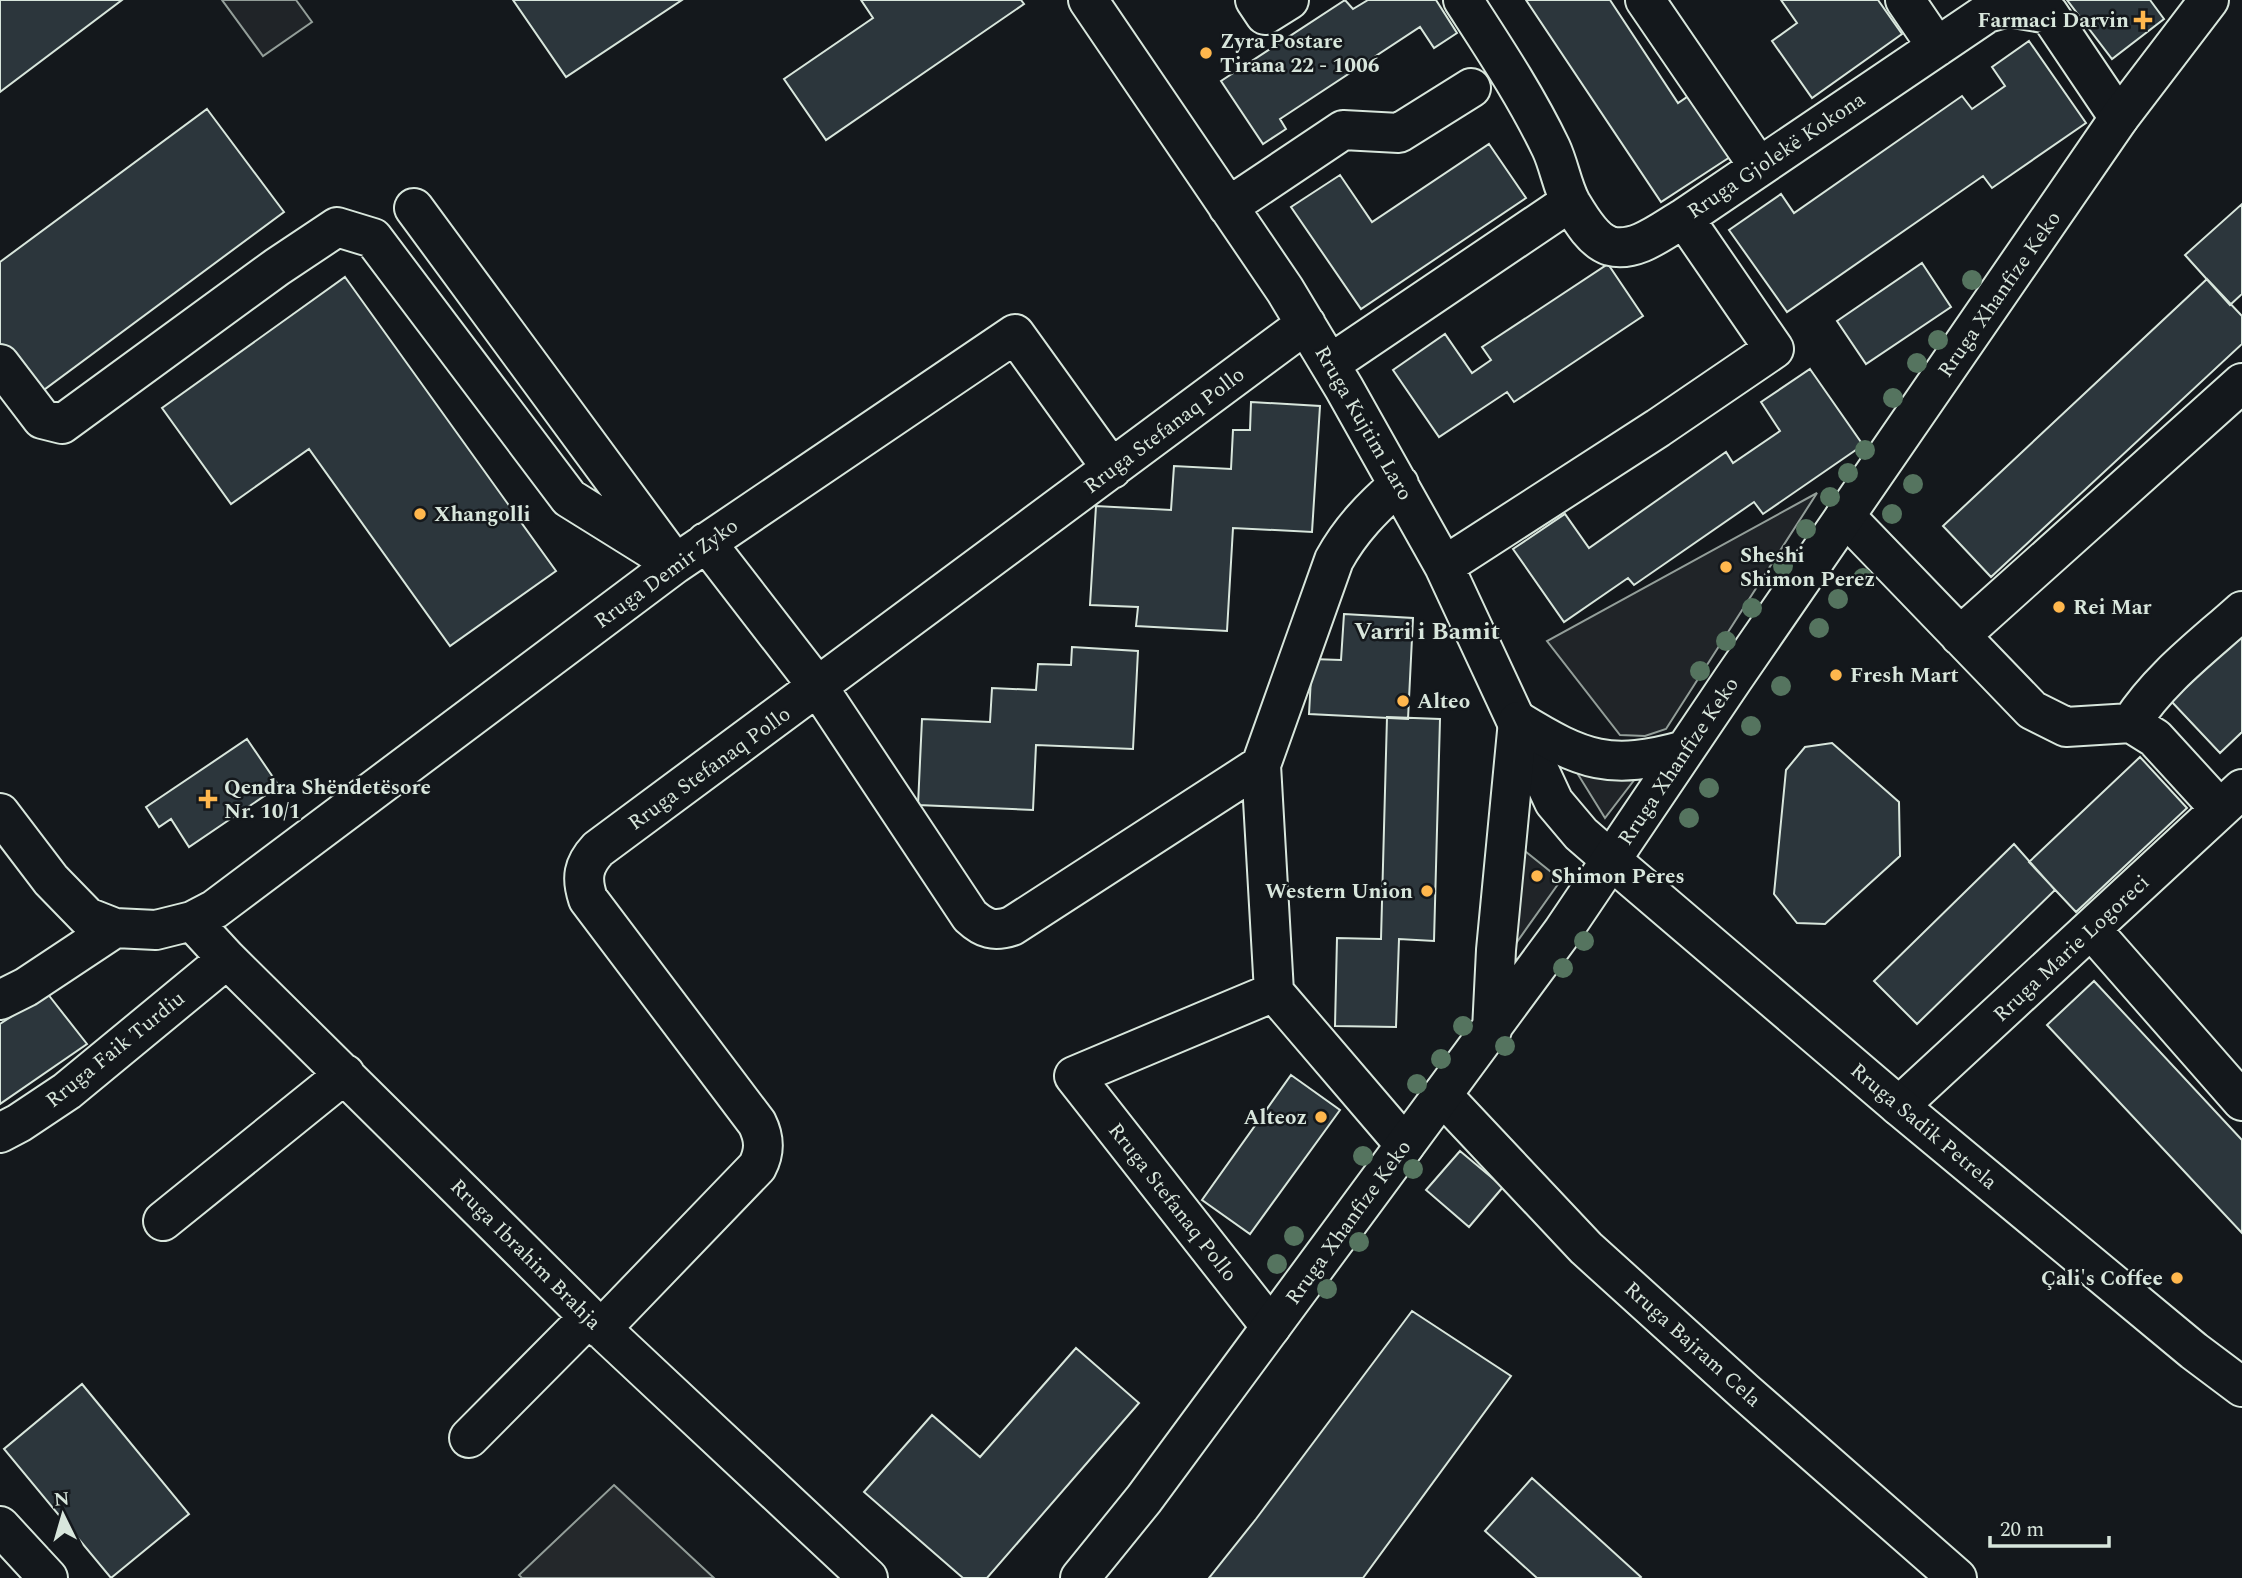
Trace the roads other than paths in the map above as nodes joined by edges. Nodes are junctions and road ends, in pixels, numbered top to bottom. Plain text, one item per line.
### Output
1 (1088, 0) edge
2 (1255, 0) edge
3 (1289, 0) edge
4 (1462, 0) edge
5 (1645, 0) edge
6 (1905, 0) edge
7 (2209, 0) edge
8 (1982, 7) edge
9 (1937, 47) junction
10 (1471, 88) dead end
11 (2119, 118) junction
12 (1759, 167) junction
13 (1570, 202) junction
14 (1228, 207) junction
15 (414, 208) dead end
16 (1684, 218) junction
17 (1306, 324) junction
18 (0, 363) edge
19 (1330, 365) junction
20 (2242, 383) edge
21 (1112, 469) junction
22 (1399, 484) junction
23 (1845, 516) junction
24 (706, 542) junction
25 (675, 564) junction
26 (1444, 566) junction
27 (2242, 611) edge
28 (1960, 636) junction
29 (818, 687) junction
30 (1518, 721) junction
31 (2131, 723) junction
32 (1685, 750) junction
33 (1261, 765) junction
34 (2231, 799) edge
35 (0, 814) edge
36 (1611, 860) junction
37 (192, 921) junction
38 (115, 928) junction
39 (2091, 929) junction
40 (227, 959) junction
41 (1275, 992) junction
42 (0, 1000) edge
43 (1492, 1031) junction
44 (345, 1074) junction
45 (1443, 1096) junction
46 (2242, 1101) edge
47 (1899, 1106) junction
48 (0, 1133) edge
49 (1405, 1145) junction
50 (163, 1221) dead end
51 (595, 1323) junction
52 (1271, 1327) junction
53 (2242, 1387) edge
54 (469, 1438) dead end
55 (0, 1526) edge
56 (48, 1578) edge
57 (868, 1578) edge
58 (1080, 1578) edge
59 (1957, 1578) edge

1 - 14 street, Rruga Kujtim Laro
2 - 3 street
4 - 13 street, Rruga Gjolekë Kokona
5 - 12 street
6 - 9 street
7 - 11 street, Rruga Xhanfize Keko
8 - 9 street, Rruga Gjolekë Kokona
8 - 11 street, Rruga Gjolekë Kokona
9 - 12 street, Rruga Gjolekë Kokona
10 - 14 street
11 - 23 street, Rruga Xhanfize Keko
12 - 16 street, Rruga Gjolekë Kokona
13 - 16 street, Rruga Gjolekë Kokona
13 - 19 street
14 - 17 street, Rruga Kujtim Laro
15 - 25 street
16 - 26 street
17 - 19 street, Rruga Kujtim Laro
17 - 21 street, Rruga Stefanaq Pollo
18 - 25 street
19 - 22 street, Rruga Kujtim Laro
20 - 28 street
21 - 24 street, Rruga Demir Zyko
21 - 29 street, Rruga Stefanaq Pollo
22 - 26 street, Rruga Kujtim Laro
22 - 33 street
23 - 28 street
23 - 32 street, Rruga Xhanfize Keko
24 - 25 street, Rruga Demir Zyko
24 - 29 street
25 - 37 street, Rruga Demir Zyko
26 - 30 street, Rruga Kujtim Laro
27 - 31 street
28 - 31 street
29 - 33 street
29 - 51 street, Rruga Stefanaq Pollo
30 - 32 street
30 - 36 street, Rruga Kujtim Laro
30 - 43 street
31 - 34 street
32 - 36 street, Rruga Xhanfize Keko
33 - 41 street
34 - 39 street, Rruga Marie Logoreci
35 - 38 street
36 - 43 street, Rruga Xhanfize Keko
36 - 47 street, Rruga Sadik Petrela
37 - 38 street, Rruga Demir Zyko
37 - 40 street, Rruga Ibrahim Brahja
38 - 42 street
39 - 46 street
39 - 47 street, Rruga Marie Logoreci
40 - 44 street, Rruga Ibrahim Brahja
40 - 48 street, Rruga Faik Turdiu
41 - 49 street
41 - 52 street, Rruga Stefanaq Pollo
43 - 45 street, Rruga Xhanfize Keko
44 - 50 street
44 - 51 street, Rruga Ibrahim Brahja
45 - 49 street, Rruga Xhanfize Keko
45 - 59 street, Rruga Bajram Cela
47 - 53 street, Rruga Sadik Petrela
49 - 52 street, Rruga Xhanfize Keko
51 - 54 street, Rruga Stefanaq Pollo
51 - 57 street, Rruga Ibrahim Brahja
52 - 58 street, Rruga Xhanfize Keko
55 - 56 street

